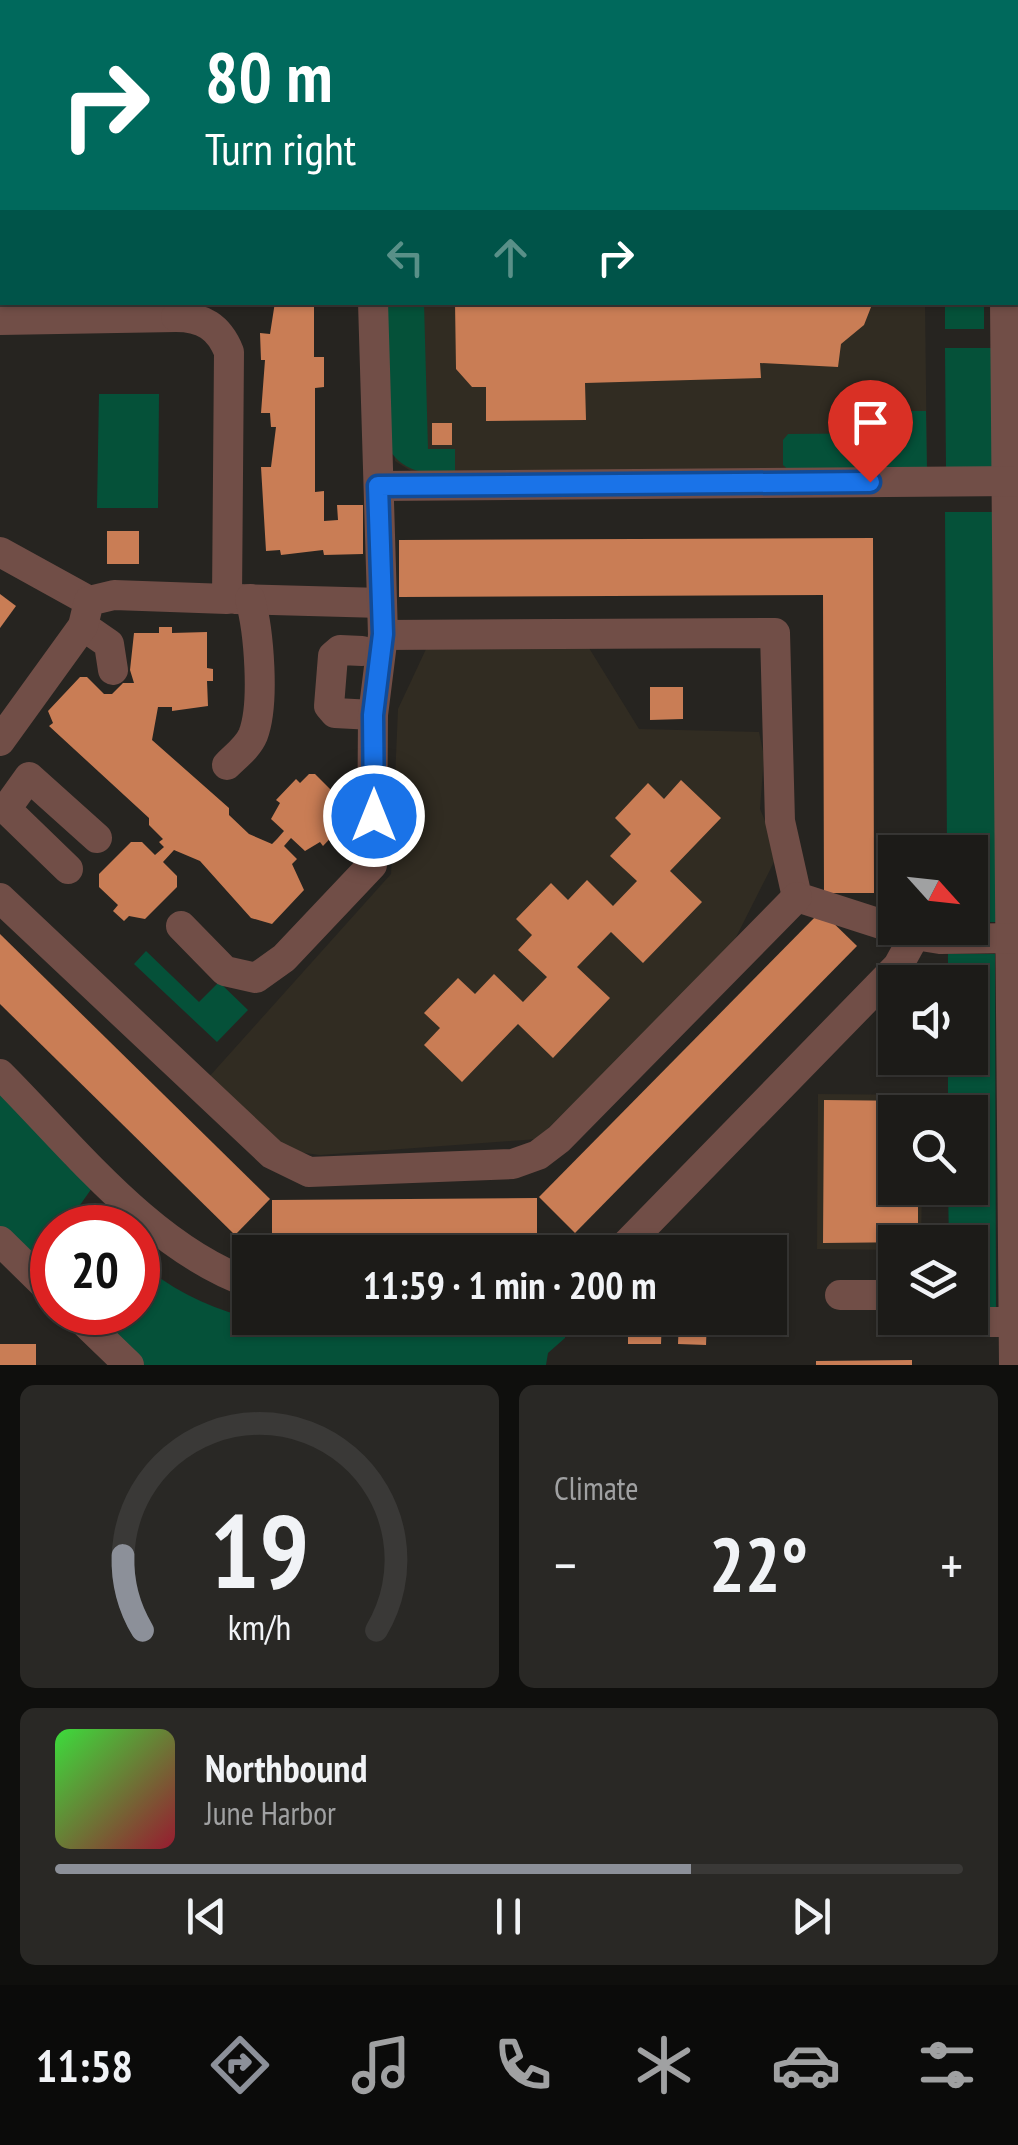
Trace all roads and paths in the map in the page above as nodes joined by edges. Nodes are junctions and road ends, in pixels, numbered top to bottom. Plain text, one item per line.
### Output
1 (374, 305) edge
2 (1005, 305) edge
3 (176, 310) edge
4 (0, 320) edge
5 (1012, 481) edge
6 (378, 486) junction
7 (1012, 534) edge
8 (0, 552) edge
9 (238, 599) junction
10 (382, 603) junction
11 (86, 614) junction
12 (372, 643) junction
13 (113, 670) dead end
14 (373, 715) junction
15 (0, 742) edge
16 (227, 765) dead end
17 (8, 783) edge
18 (97, 838) dead end
19 (68, 869) dead end
20 (797, 897) junction
21 (0, 898) edge
22 (878, 923) edge
23 (181, 926) dead end
24 (988, 937) edge
25 (1014, 938) edge
26 (910, 945) edge
27 (1014, 1032) edge
28 (0, 1074) edge
29 (635, 1235) edge
30 (0, 1242) edge
31 (30, 1271) edge
32 (232, 1275) edge
33 (840, 1295) dead end
34 (878, 1296) edge
35 (988, 1322) edge
36 (1016, 1322) edge
37 (98, 1335) edge
38 (129, 1365) edge
39 (1014, 1365) edge

1 - 6 street
2 - 5 street
3 - 4 street
3 - 9 street
5 - 6 street
5 - 7 street
6 - 10 street
7 - 25 street
8 - 11 street
9 - 10 street
9 - 11 street
9 - 16 street
10 - 12 street
11 - 13 street
11 - 15 street
12 - 14 street
12 - 14 street
12 - 20 street
14 - 23 street
17 - 18 street
17 - 19 street
20 - 21 street
20 - 22 street
24 - 25 street
25 - 27 street
26 - 29 street
27 - 36 street
28 - 32 street
30 - 31 street
33 - 34 street
35 - 36 street
36 - 39 street
37 - 38 street

